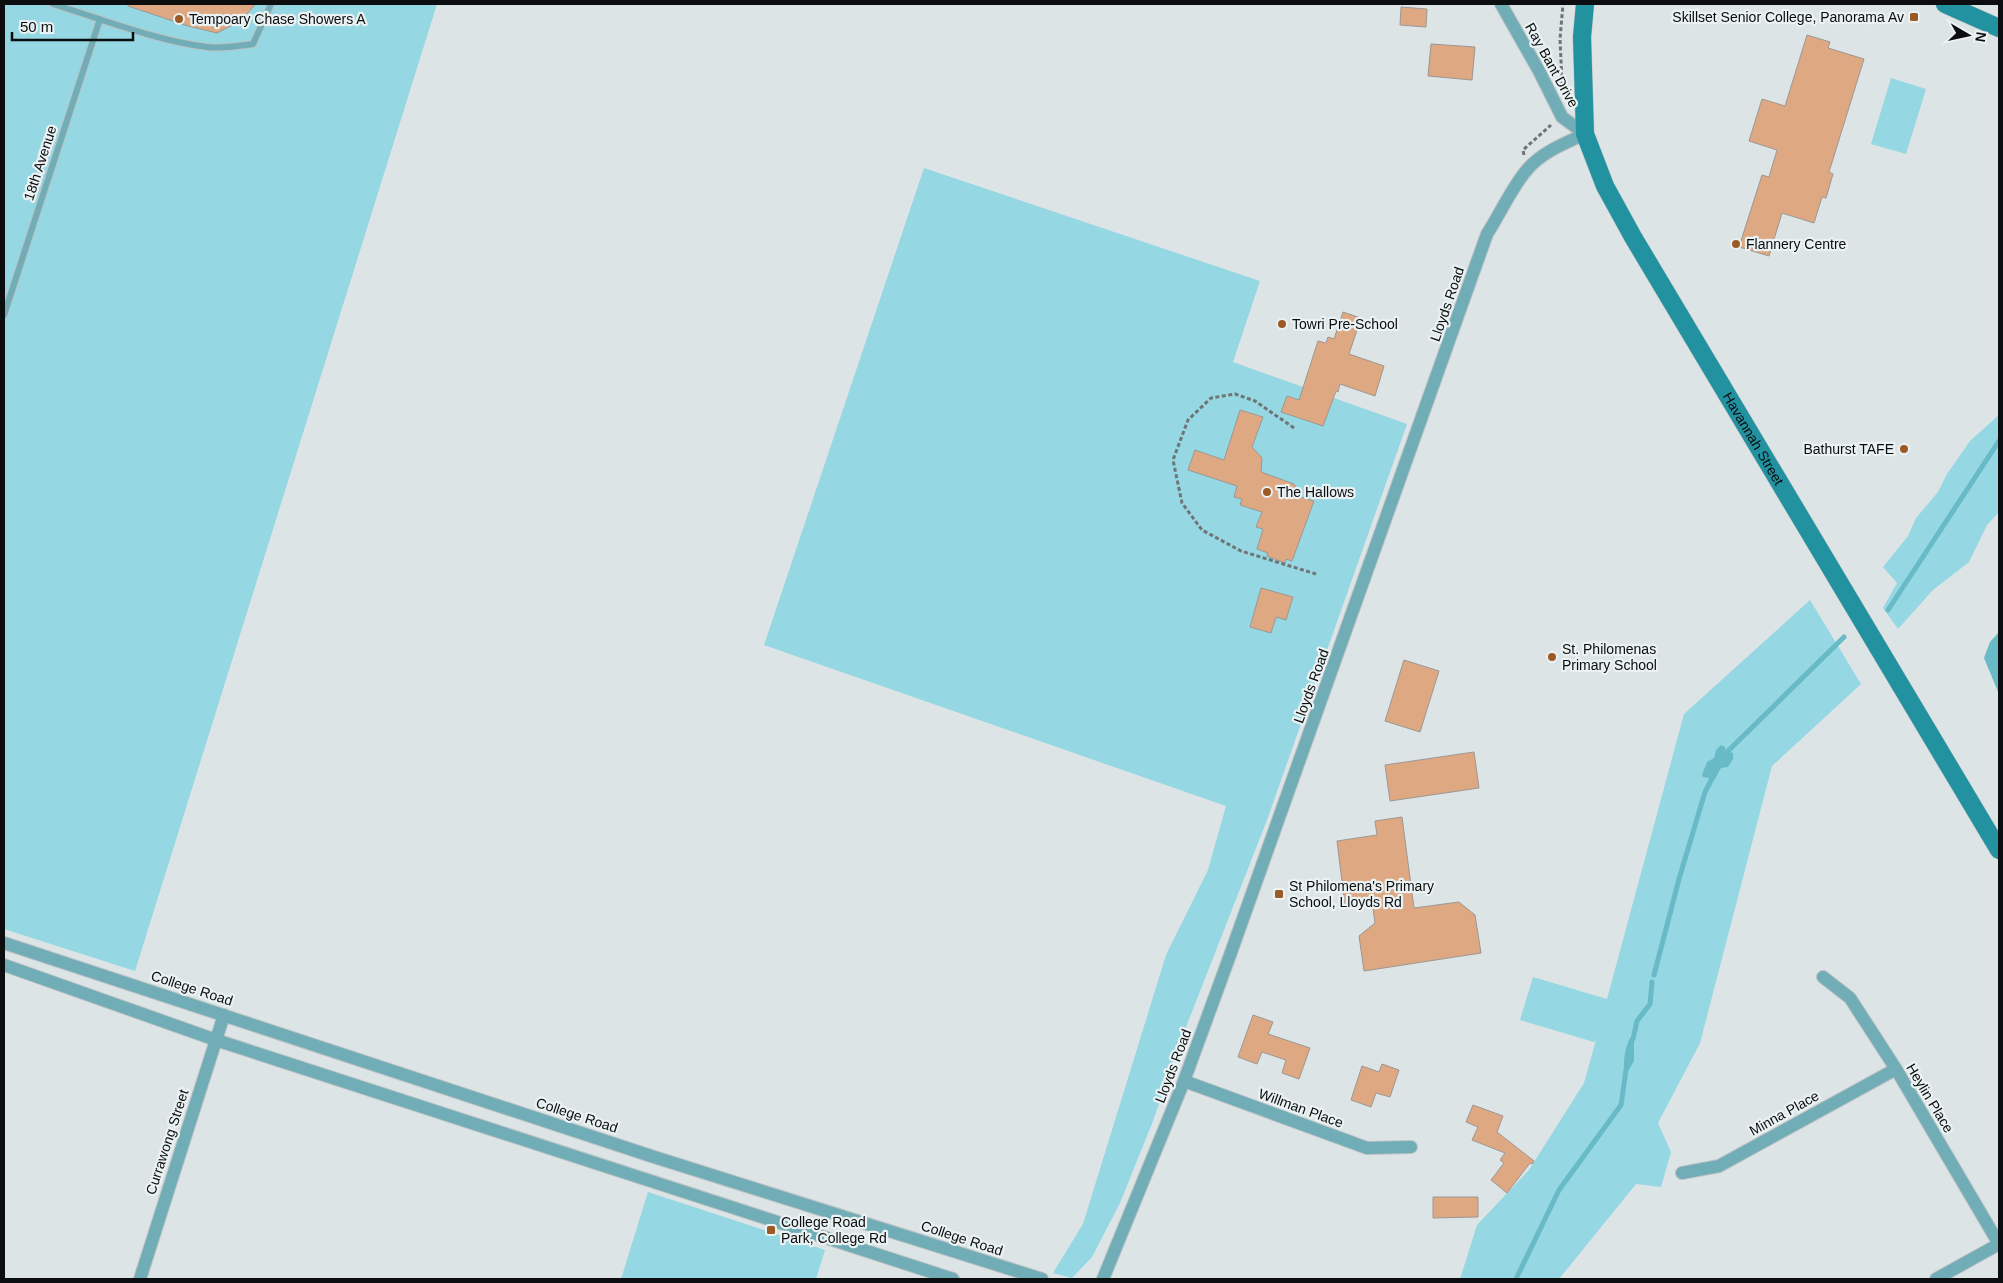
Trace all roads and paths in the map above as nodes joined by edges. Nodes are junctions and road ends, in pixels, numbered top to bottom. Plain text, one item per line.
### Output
1 (53, 4) edge
2 (271, 4) edge
3 (1500, 4) edge
4 (1585, 4) edge
5 (1944, 4) edge
6 (100, 19) junction
7 (1999, 28) edge
8 (1585, 134) junction
9 (4, 316) edge
10 (1294, 428) dead end
11 (1316, 574) dead end
12 (1999, 850) edge
13 (4, 943) edge
14 (4, 965) edge
15 (103, 975) junction
16 (1823, 977) dead end
17 (96, 997) junction
18 (224, 1015) junction
19 (216, 1040) junction
20 (1896, 1069) junction
21 (1184, 1081) junction
22 (1411, 1147) dead end
23 (1682, 1172) dead end
24 (1999, 1244) edge
25 (140, 1279) edge
26 (953, 1279) edge
27 (1042, 1279) edge
28 (1103, 1279) edge
29 (1936, 1279) edge

1 - 6 lane
2 - 6 lane
3 - 8 street, Ray Bant Drive
4 - 8 street, Havannah Street
5 - 7 street
6 - 9 lane, 18th Avenue
8 - 12 street, Havannah Street
8 - 21 street, Lloyds Road
10 - 11 path
13 - 15 street, College Road
14 - 17 street
15 - 17 street
15 - 18 street, College Road
16 - 20 street, Heylin Place
17 - 19 street
18 - 19 street, Currawong Street
18 - 27 street, College Road
19 - 25 street, Currawong Street
19 - 26 street
20 - 23 street, Minna Place
20 - 24 street, Heylin Place
21 - 22 street, Willman Place
21 - 28 street, Lloyds Road
24 - 29 street

